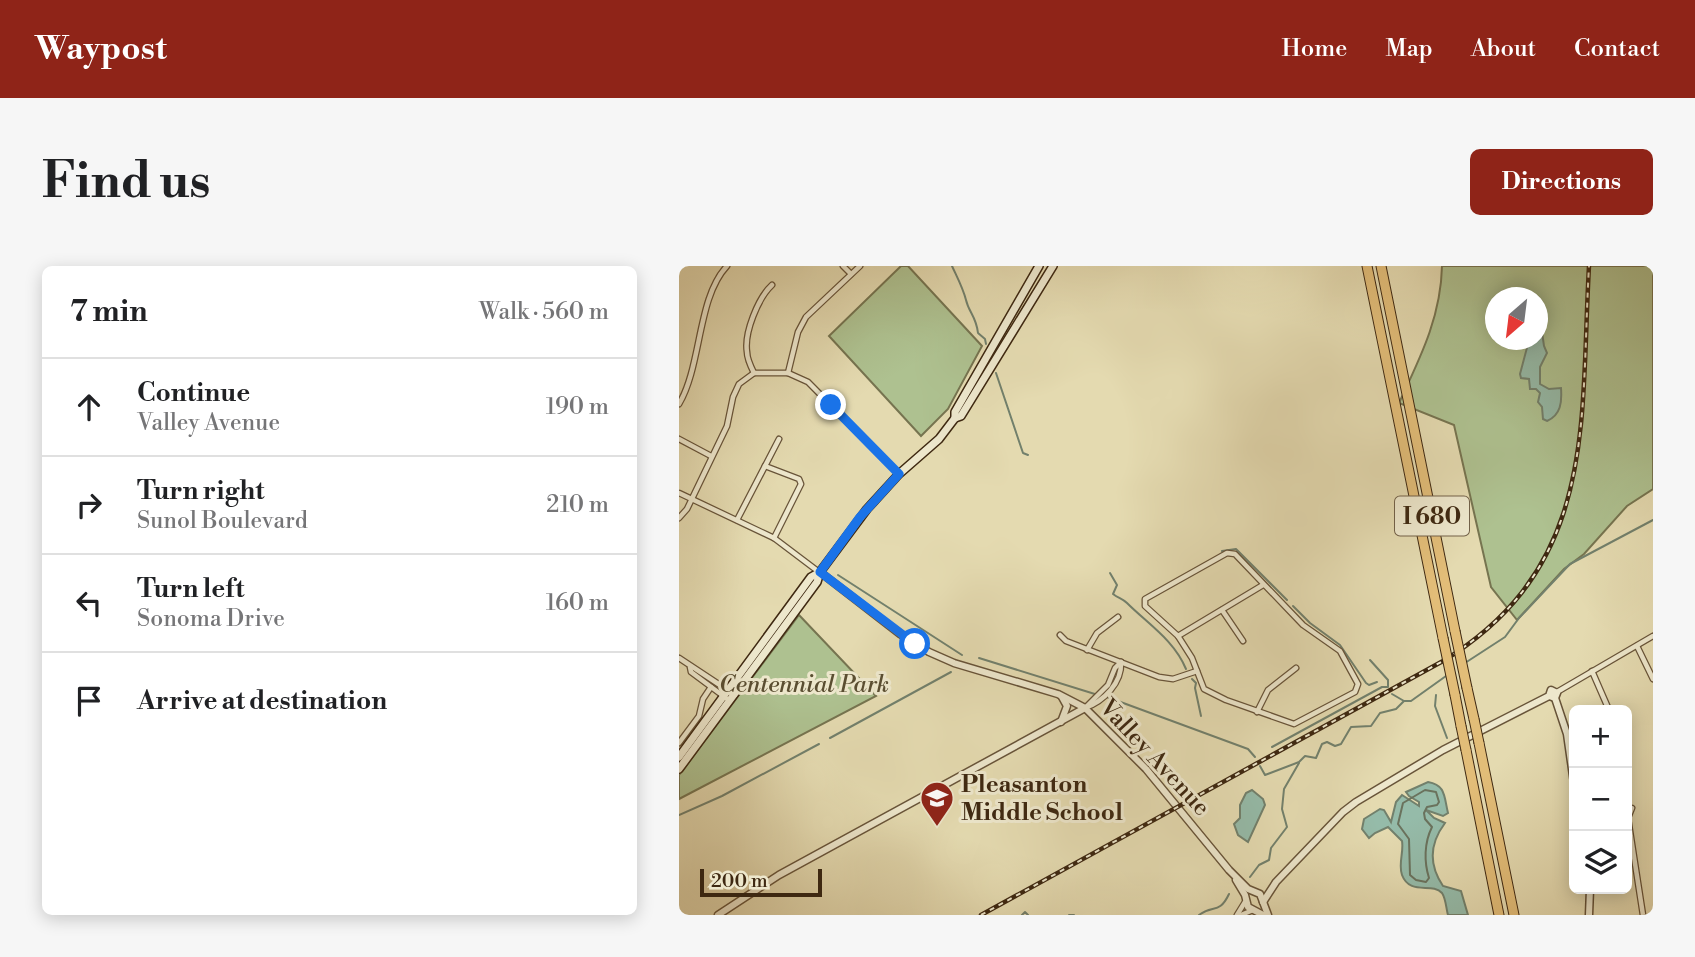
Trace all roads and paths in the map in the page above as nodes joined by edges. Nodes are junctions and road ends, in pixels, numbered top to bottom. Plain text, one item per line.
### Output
1 (726, 266) edge
2 (843, 266) edge
3 (860, 266) edge
4 (1039, 266) edge
5 (1053, 266) edge
6 (1364, 266) edge
7 (1384, 266) edge
8 (851, 274) junction
9 (772, 285) dead end
10 (983, 362) junction
11 (754, 373) junction
12 (788, 373) junction
13 (972, 396) junction
14 (679, 404) edge
15 (955, 418) junction
16 (679, 439) edge
17 (779, 439) dead end
18 (711, 456) junction
19 (765, 466) junction
20 (899, 474) junction
21 (679, 493) edge
22 (692, 500) junction
23 (679, 518) edge
24 (737, 520) junction
25 (774, 538) junction
26 (820, 572) junction
27 (1263, 585) junction
28 (1221, 610) junction
29 (1118, 617) dead end
30 (1060, 635) dead end
31 (1178, 636) junction
32 (1653, 636) edge
33 (1243, 642) dead end
34 (1637, 646) junction
35 (1087, 650) junction
36 (679, 658) edge
37 (1121, 662) junction
38 (690, 667) junction
39 (1296, 668) dead end
40 (1197, 671) junction
41 (1592, 671) junction
42 (1653, 679) edge
43 (711, 687) junction
44 (729, 695) junction
45 (1061, 695) junction
46 (1553, 695) junction
47 (1607, 705) edge
48 (1085, 708) junction
49 (1258, 712) junction
50 (1061, 723) junction
51 (679, 743) edge
52 (679, 757) edge
53 (1572, 768) edge
54 (679, 769) edge
55 (1630, 831) edge
56 (1229, 870) junction
57 (1276, 882) junction
58 (1254, 893) junction
59 (1590, 894) edge
60 (1245, 900) junction
61 (1263, 903) junction
62 (1254, 910) junction
63 (718, 915) edge
64 (1239, 915) edge
65 (1263, 915) edge
66 (1268, 915) edge
67 (1499, 915) edge
68 (1514, 915) edge
69 (1589, 915) edge
70 (1643, 915) edge

1 - 14 street
2 - 8 street
3 - 8 street
4 - 10 main road
5 - 13 main road
6 - 67 highway, I 680, bridge
7 - 68 highway, I 680, bridge
8 - 12 street
9 - 11 street
10 - 13 main road
10 - 15 main road
11 - 12 street
11 - 18 street
12 - 20 street
13 - 15 main road
15 - 20 main road
16 - 18 street
17 - 19 street
18 - 22 street
19 - 24 street
19 - 25 street
20 - 26 main road
21 - 22 street
22 - 23 street
22 - 24 street
24 - 25 street
25 - 26 street
26 - 44 main road
26 - 45 street, Valley Avenue
27 - 28 street
27 - 31 street
27 - 49 street
28 - 31 street
28 - 33 street
29 - 35 street
30 - 35 street
31 - 40 street
32 - 34 street
34 - 41 street
34 - 42 street
35 - 37 street
36 - 38 street
37 - 40 street
37 - 48 street
38 - 43 street
38 - 44 street
39 - 49 street
40 - 49 street
41 - 46 street
41 - 47 street
43 - 44 street
43 - 51 street
44 - 52 main road
44 - 54 main road
45 - 48 street, Valley Avenue
45 - 50 street
46 - 53 street
46 - 57 street
48 - 50 street
48 - 56 street, Valley Avenue
50 - 63 street
55 - 70 street
56 - 58 street, Valley Avenue
56 - 60 street, Valley Avenue
57 - 58 street
57 - 61 street
58 - 60 street
58 - 61 street
59 - 69 street
60 - 62 street
60 - 64 street
61 - 62 street
61 - 66 street
62 - 64 street
62 - 65 street

